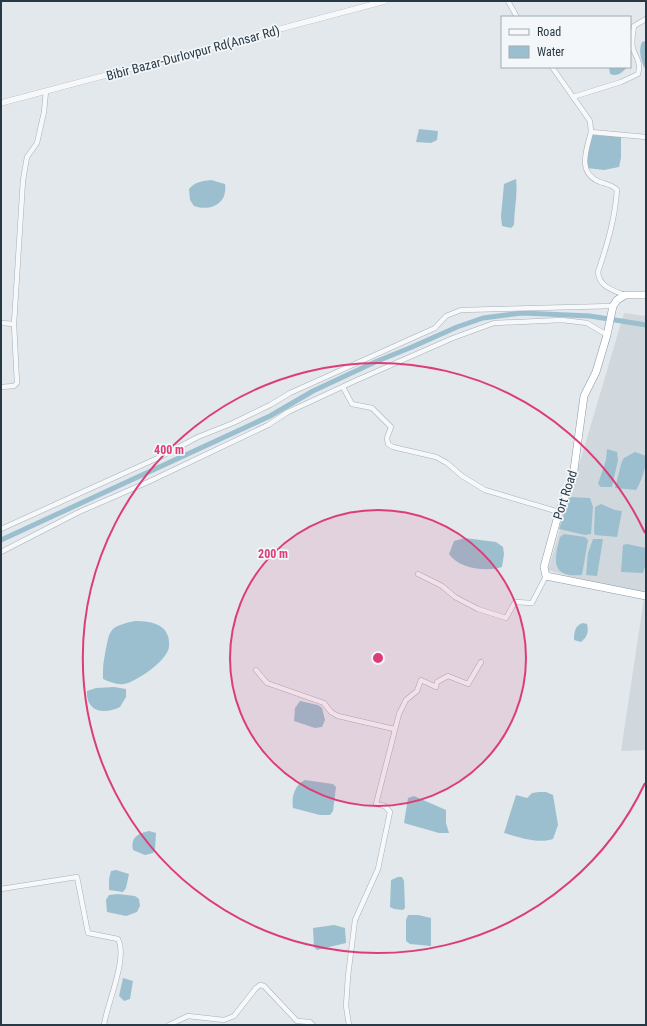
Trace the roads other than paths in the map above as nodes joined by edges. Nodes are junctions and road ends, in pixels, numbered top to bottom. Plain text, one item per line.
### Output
1 (385, 1) edge
2 (508, 1) edge
3 (516, 16) edge
4 (646, 19) edge
5 (553, 68) edge
6 (46, 91) junction
7 (573, 97) junction
8 (1, 103) edge
9 (591, 132) junction
10 (646, 137) edge
11 (625, 295) junction
12 (646, 295) edge
13 (612, 309) junction
14 (1, 323) edge
15 (14, 324) junction
16 (608, 332) junction
17 (1, 387) edge
18 (343, 387) junction
19 (559, 512) junction
20 (1, 529) edge
21 (1, 552) edge
22 (418, 574) dead end
23 (546, 576) junction
24 (646, 596) edge
25 (481, 662) dead end
26 (256, 670) dead end
27 (394, 729) junction
28 (1, 889) edge
29 (222, 1022) edge
30 (104, 1025) edge
31 (169, 1025) edge
32 (313, 1025) edge
33 (349, 1025) edge

1 - 6 street, Bibir Bazar-Durlovpur Rd(Ansar Rd)
2 - 3 street
4 - 7 street
5 - 7 street
6 - 8 street, Bibir Bazar-Durlovpur Rd(Ansar Rd)
6 - 15 street
7 - 9 street
9 - 10 street
9 - 11 street
11 - 12 highway
11 - 13 highway
13 - 16 highway, Port Road
13 - 20 street
14 - 15 street
15 - 17 street
16 - 18 street
16 - 19 highway, Port Road
18 - 19 street
18 - 21 street
19 - 23 highway, Port Road
22 - 23 street
23 - 24 highway
25 - 27 street
26 - 27 street
27 - 33 street
28 - 30 street
29 - 31 street
29 - 32 street

